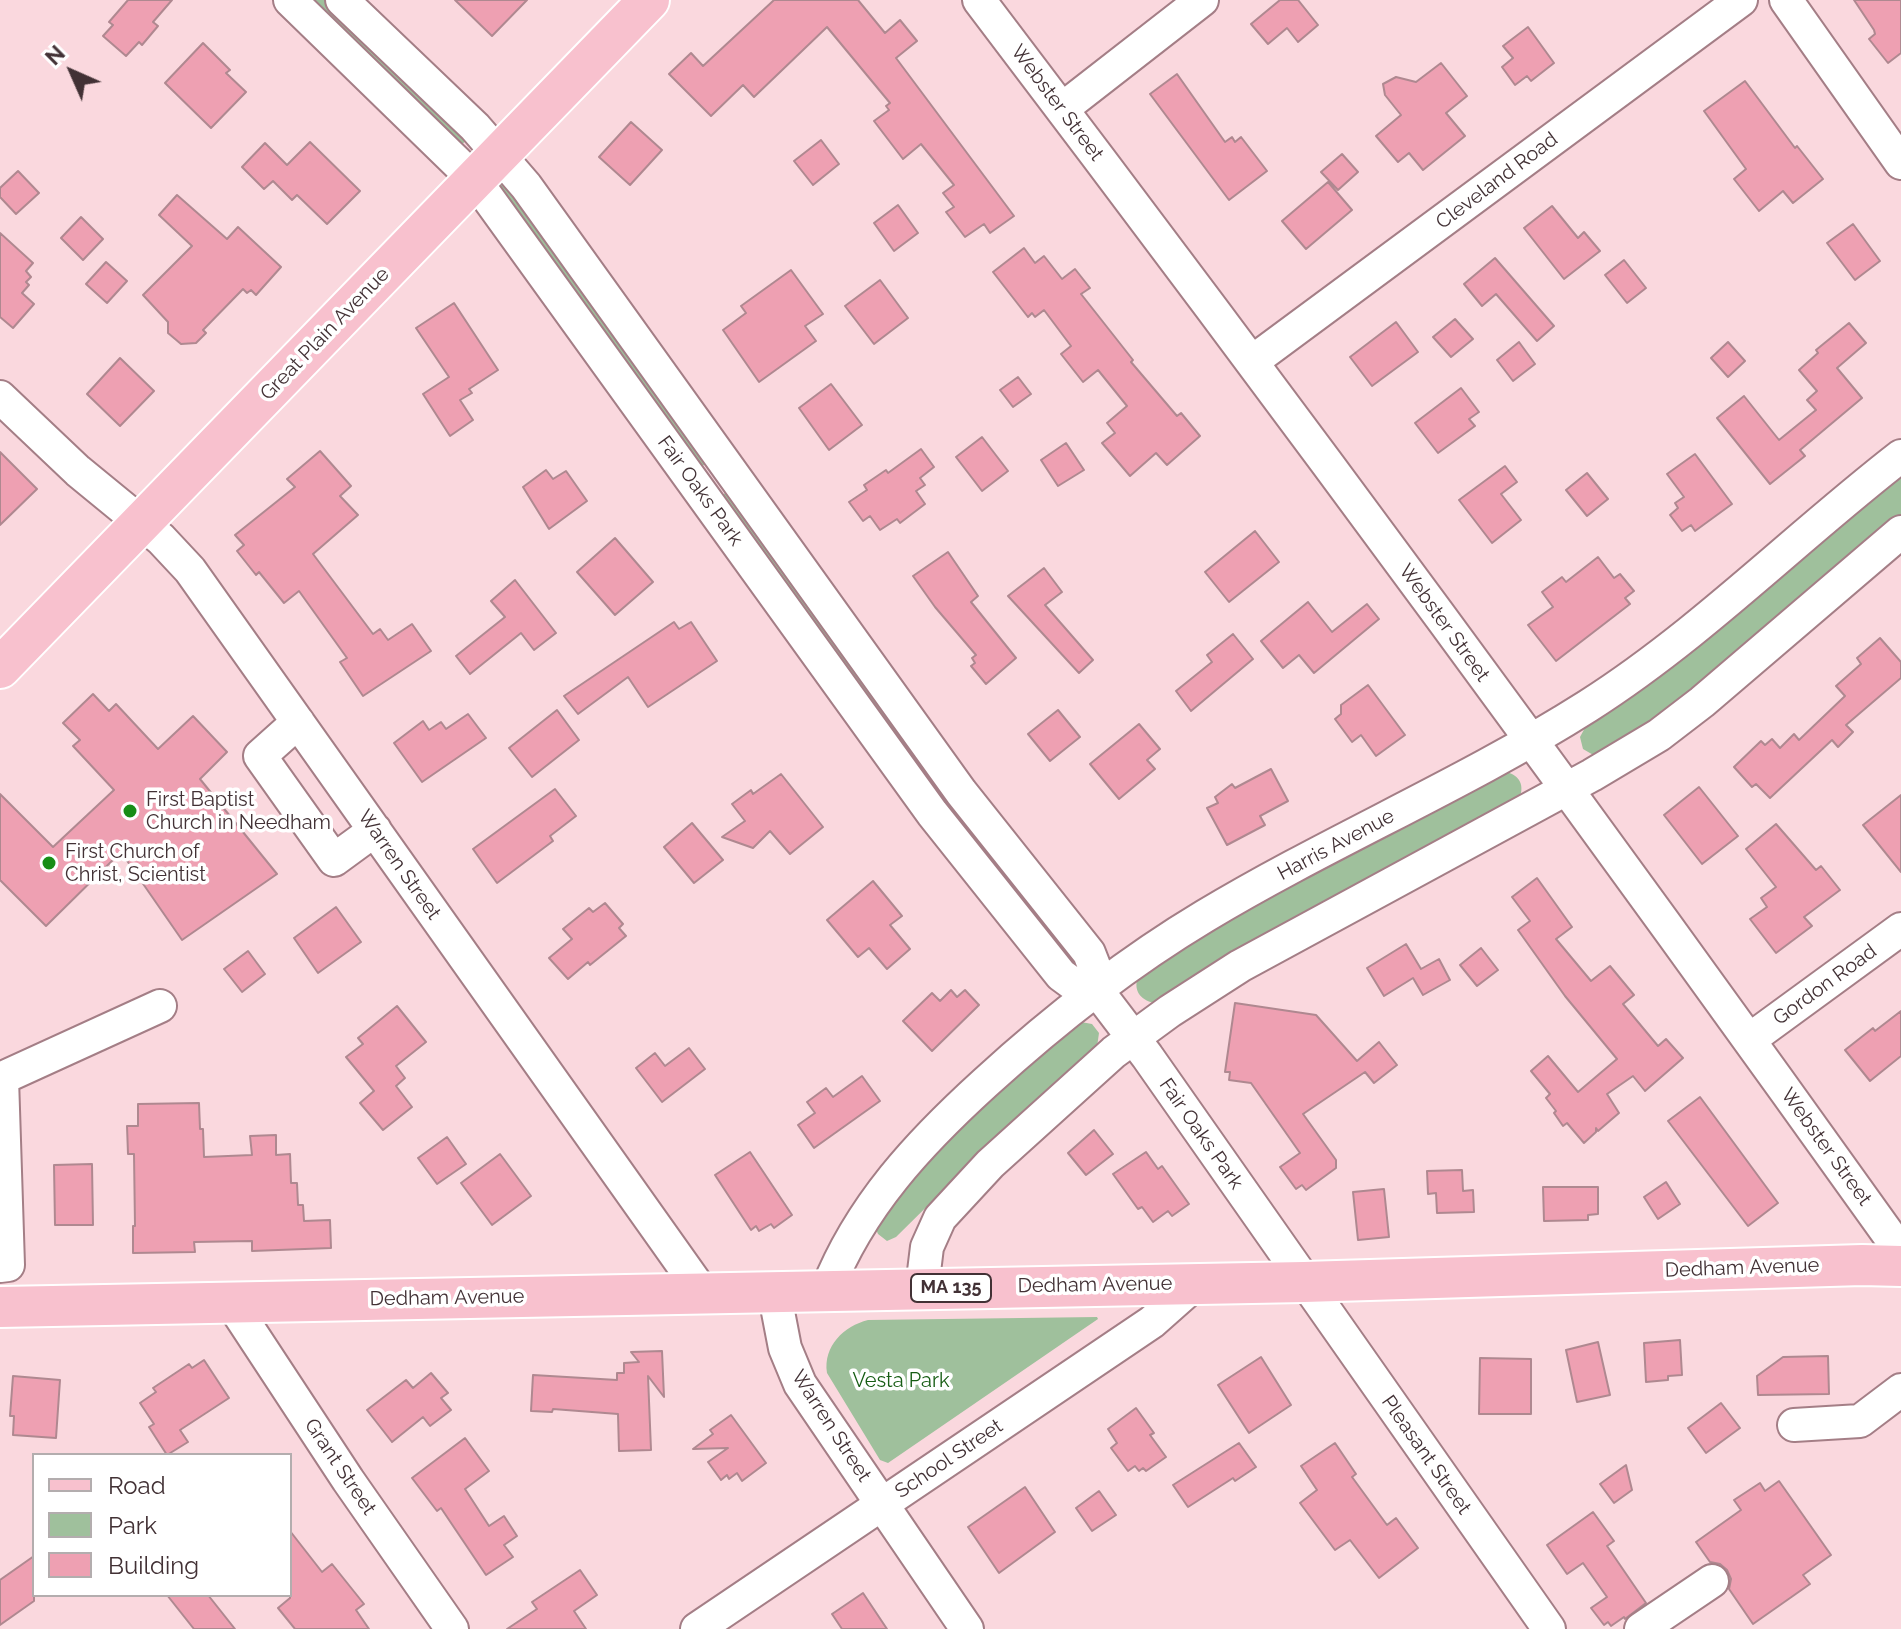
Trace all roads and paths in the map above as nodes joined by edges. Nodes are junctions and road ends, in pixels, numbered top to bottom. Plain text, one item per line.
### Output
1 (290, 0) edge
2 (342, 0) edge
3 (649, 0) edge
4 (979, 0) edge
5 (1202, 0) edge
6 (1741, 0) edge
7 (1786, 0) edge
8 (1062, 109) junction
9 (1901, 163) edge
10 (487, 167) junction
11 (1253, 361) junction
12 (0, 397) edge
13 (1901, 456) edge
14 (728, 470) junction
15 (700, 490) junction
16 (141, 523) junction
17 (1901, 532) edge
18 (0, 668) edge
19 (298, 722) junction
20 (1530, 740) junction
21 (1566, 789) junction
22 (961, 792) junction
23 (932, 813) junction
24 (375, 830) junction
25 (1901, 929) edge
26 (1096, 989) junction
27 (160, 1006) dead end
28 (1133, 1037) junction
29 (1749, 1040) junction
30 (1, 1079) edge
31 (1901, 1252) edge
32 (0, 1266) edge
33 (1901, 1266) edge
34 (1304, 1282) junction
35 (1196, 1283) junction
36 (922, 1288) junction
37 (827, 1290) junction
38 (774, 1291) junction
39 (702, 1292) junction
40 (231, 1302) junction
41 (0, 1307) edge
42 (1901, 1390) edge
43 (1794, 1425) dead end
44 (882, 1504) junction
45 (1712, 1581) dead end
46 (452, 1629) edge
47 (697, 1629) edge
48 (967, 1629) edge
49 (1549, 1629) edge
50 (1641, 1629) edge

1 - 10 street, Fair Oaks Park
2 - 10 street, Fair Oaks Park
3 - 10 main road, Great Plain Avenue
4 - 8 street, Webster Street
5 - 8 street
6 - 11 street, Cleveland Road
7 - 9 street
8 - 11 street, Webster Street
10 - 14 street, Fair Oaks Park
10 - 15 street, Fair Oaks Park
10 - 16 main road, Great Plain Avenue
11 - 20 street, Webster Street
12 - 16 street, Warren Street
13 - 20 street, Harris Avenue
14 - 15 street
14 - 22 street, Fair Oaks Park
15 - 23 street, Fair Oaks Park
16 - 18 main road, Great Plain Avenue
16 - 19 street, Warren Street
17 - 21 street
19 - 24 street, Warren Street
19 - 24 street
20 - 21 street, Webster Street
20 - 26 street, Harris Avenue
21 - 28 street
21 - 29 street, Webster Street
22 - 23 street
22 - 26 street, Fair Oaks Park
23 - 26 street, Fair Oaks Park
24 - 39 street, Warren Street
25 - 29 street, Gordon Road
26 - 28 street, Fair Oaks Park
26 - 37 street, Harris Avenue
27 - 30 street
28 - 34 street, Fair Oaks Park
28 - 36 street
29 - 31 street, Webster Street
30 - 32 street
33 - 34 main road, Dedham Avenue / MA 135
34 - 35 main road, Dedham Avenue / MA 135
34 - 49 street, Pleasant Street
35 - 36 main road, Dedham Avenue / MA 135
35 - 44 street, School Street
36 - 37 main road, Dedham Avenue / MA 135
37 - 38 main road, Dedham Avenue / MA 135
38 - 39 main road, Dedham Avenue / MA 135
38 - 44 street, Warren Street
39 - 40 main road, Dedham Avenue / MA 135
40 - 41 main road, Dedham Avenue / MA 135
40 - 46 street, Grant Street
42 - 43 street
44 - 47 street, School Street
44 - 48 street, Warren Street
45 - 50 street

